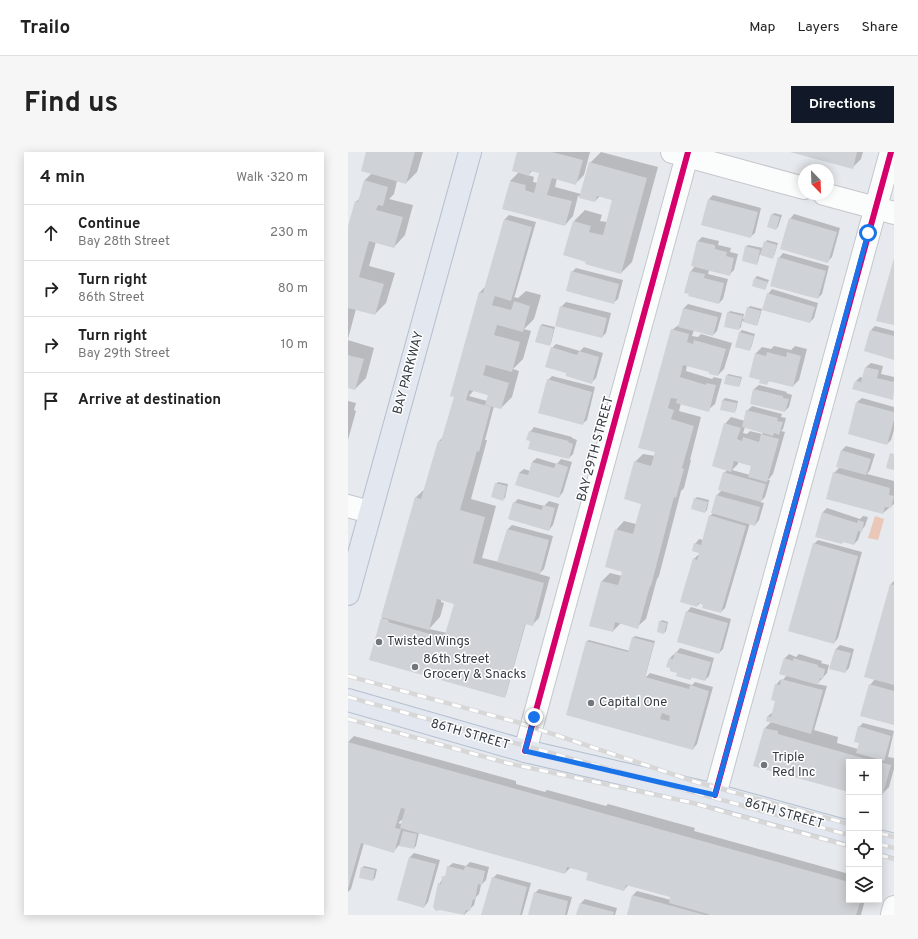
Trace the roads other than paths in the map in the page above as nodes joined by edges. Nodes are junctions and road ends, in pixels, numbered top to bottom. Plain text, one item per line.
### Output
1 (470, 152) edge
2 (890, 152) edge
3 (682, 153) edge
4 (798, 186) edge
5 (834, 197) edge
6 (885, 211) edge
7 (348, 506) edge
8 (370, 512) junction
9 (348, 594) edge
10 (348, 700) edge
11 (525, 751) junction
12 (715, 795) junction
13 (846, 831) edge
14 (882, 842) edge
15 (894, 845) edge
16 (894, 907) edge
17 (892, 915) edge

1 - 8 main road, BAY PARKWAY
2 - 6 street
3 - 4 street
3 - 11 street, BAY 29TH STREET
5 - 6 street
6 - 12 street
7 - 8 street
8 - 9 main road, BAY PARKWAY
10 - 11 main road, 86TH STREET
11 - 12 main road, 86TH STREET
12 - 13 main road, 86TH STREET
14 - 15 main road
16 - 17 street

